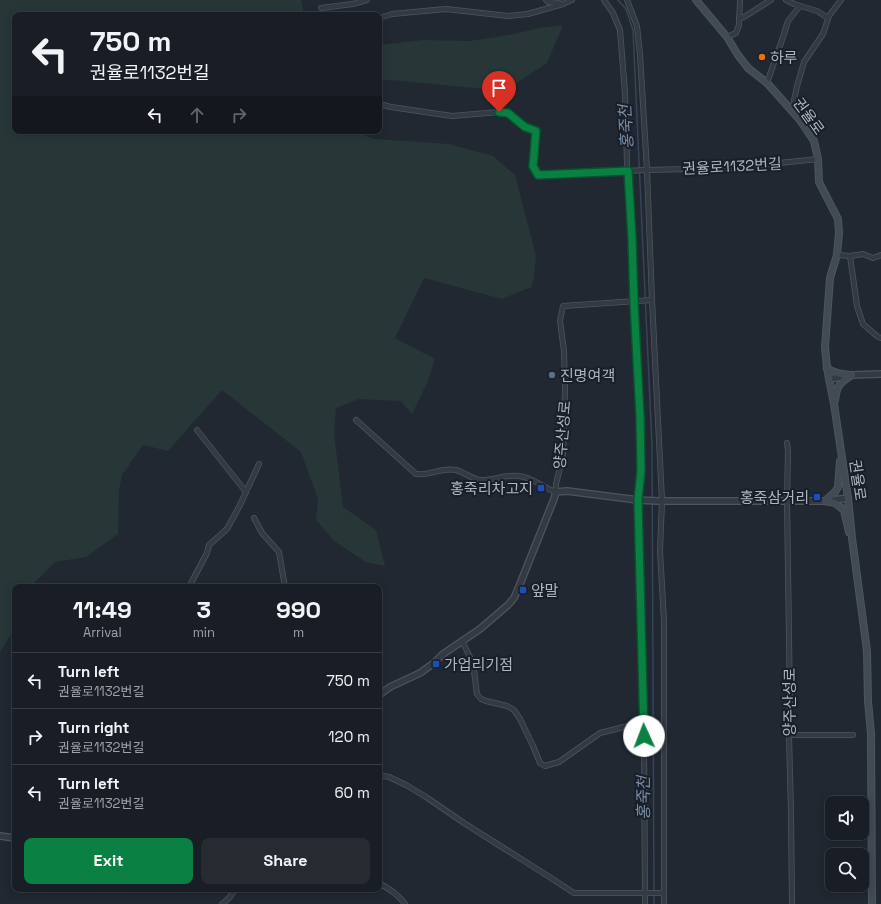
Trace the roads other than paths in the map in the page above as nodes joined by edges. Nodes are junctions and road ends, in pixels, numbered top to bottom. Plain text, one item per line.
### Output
1 (367, 0) edge
2 (546, 0) edge
3 (572, 0) edge
4 (604, 0) edge
5 (626, 0) edge
6 (696, 0) edge
7 (740, 0) edge
8 (771, 0) edge
9 (786, 0) edge
10 (840, 0) edge
11 (563, 4) junction
12 (800, 6) junction
13 (321, 8) dead end
14 (382, 17) edge
15 (739, 18) junction
16 (828, 18) junction
17 (727, 38) junction
18 (767, 83) junction
19 (382, 105) edge
20 (792, 111) junction
21 (818, 159) junction
22 (647, 170) junction
23 (629, 171) junction
24 (837, 255) junction
25 (881, 255) edge
26 (850, 256) junction
27 (652, 300) junction
28 (634, 302) junction
29 (881, 338) edge
30 (827, 368) junction
31 (881, 374) edge
32 (852, 376) junction
33 (829, 380) junction
34 (834, 404) junction
35 (356, 420) dead end
36 (197, 430) dead end
37 (787, 443) dead end
38 (841, 451) junction
39 (260, 464) dead end
40 (246, 492) junction
41 (556, 492) junction
42 (848, 498) junction
43 (638, 500) junction
44 (660, 501) junction
45 (787, 501) junction
46 (825, 501) junction
47 (254, 518) dead end
48 (852, 538) junction
49 (191, 584) edge
50 (284, 584) edge
51 (462, 641) junction
52 (382, 693) edge
53 (644, 722) junction
54 (644, 735) junction
55 (789, 735) junction
56 (853, 735) dead end
57 (663, 736) junction
58 (382, 776) edge
59 (0, 836) edge
60 (12, 838) edge
61 (382, 885) edge
62 (233, 892) edge
63 (644, 893) junction
64 (664, 893) junction
65 (222, 904) edge
66 (405, 904) edge
67 (645, 904) edge
68 (664, 904) edge
69 (792, 904) edge
70 (872, 904) edge

1 - 13 street
2 - 11 street
3 - 11 street
4 - 23 street
5 - 22 street
6 - 17 main road, 권율로
7 - 15 street
8 - 15 street
9 - 12 street
10 - 16 street
11 - 14 street
12 - 16 street
12 - 18 street
15 - 17 street
16 - 20 street
17 - 18 main road, 권율로
18 - 20 main road, 권율로
19 - 23 street
20 - 21 main road, 권율로
21 - 22 street, 권율로1132번길
21 - 24 main road, 권율로
22 - 23 street, 권율로1132번길
22 - 27 street
23 - 28 street
24 - 26 street
24 - 30 main road, 권율로
25 - 26 street
26 - 29 street
27 - 28 street
27 - 44 street
28 - 41 street, 양주산성로
28 - 43 street
30 - 32 main road
30 - 33 main road, 권율로
31 - 32 street
32 - 33 street
32 - 34 main road
33 - 34 main road, 권율로
34 - 38 main road, 권율로
35 - 41 street, 양주산성로
36 - 40 street
37 - 45 street
38 - 42 main road, 권율로
38 - 46 main road
39 - 40 street
40 - 49 street
41 - 43 street, 양주산성로
41 - 51 street, 양주산성로
42 - 46 street, 양주산성로
42 - 48 main road, 권율로
43 - 44 street, 양주산성로
43 - 53 street
44 - 45 street, 양주산성로
44 - 57 street
45 - 46 street, 양주산성로
45 - 55 street, 양주산성로
46 - 48 main road
47 - 50 street
48 - 70 main road, 권율로
51 - 52 street, 양주산성로
51 - 53 street
53 - 54 street
54 - 57 street
54 - 63 street
55 - 56 street
55 - 69 street, 양주산성로
57 - 64 street
58 - 63 street
59 - 60 street
61 - 66 street
62 - 65 street
63 - 64 street
63 - 67 street
64 - 68 street

